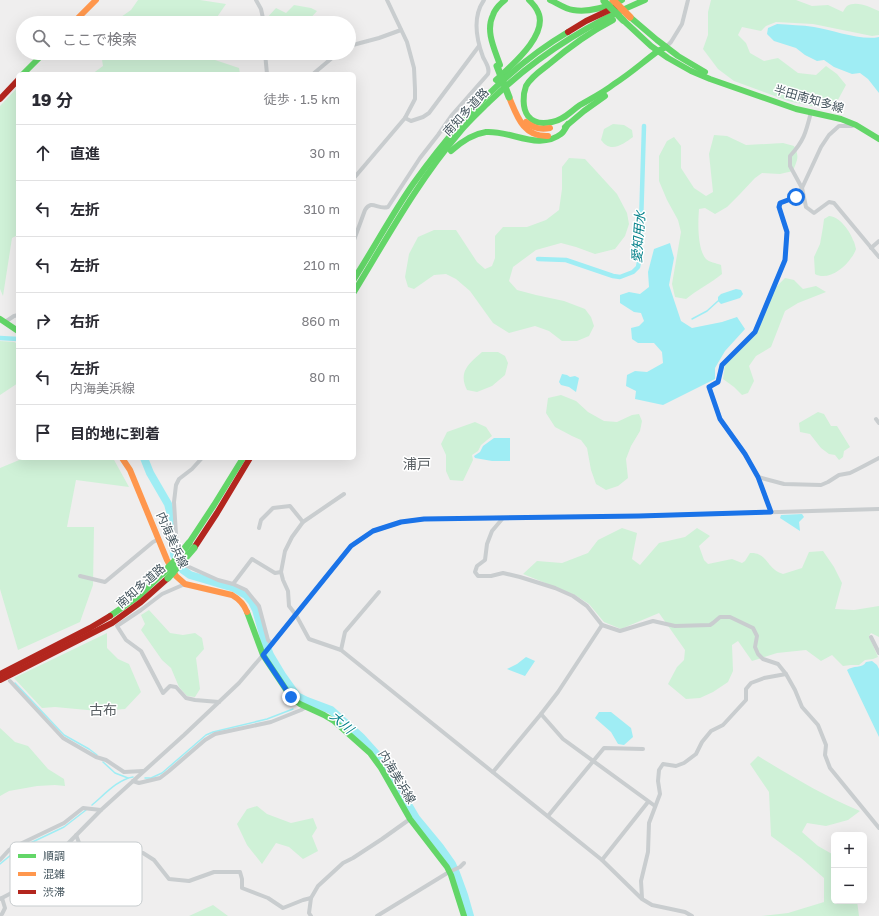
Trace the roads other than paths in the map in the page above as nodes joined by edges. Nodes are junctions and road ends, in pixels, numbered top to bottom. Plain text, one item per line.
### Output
1 (96, 0) edge
2 (256, 0) edge
3 (387, 0) edge
4 (484, 0) edge
5 (498, 0) edge
6 (505, 0) edge
7 (529, 0) edge
8 (550, 0) edge
9 (613, 0) edge
10 (622, 0) edge
11 (631, 0) edge
12 (688, 0) edge
13 (604, 1) edge
14 (643, 1) edge
15 (80, 16) edge
16 (262, 16) edge
17 (626, 18) junction
18 (401, 30) junction
19 (356, 44) edge
20 (479, 46) junction
21 (666, 47) junction
22 (660, 52) junction
23 (37, 60) edge
24 (266, 60) edge
25 (330, 60) edge
26 (499, 66) junction
27 (25, 72) edge
28 (267, 72) edge
29 (315, 72) edge
30 (16, 82) edge
31 (732, 86) junction
32 (0, 99) edge
33 (811, 112) junction
34 (466, 117) junction
35 (404, 118) junction
36 (566, 121) junction
37 (856, 125) junction
38 (879, 139) edge
39 (356, 176) edge
40 (802, 188) junction
41 (396, 223) junction
42 (356, 235) edge
43 (879, 241) edge
44 (872, 248) junction
45 (879, 257) edge
46 (356, 276) edge
47 (356, 289) edge
48 (16, 316) edge
49 (3, 320) edge
50 (16, 330) edge
51 (879, 458) edge
52 (123, 460) edge
53 (200, 460) edge
54 (242, 460) edge
55 (249, 460) edge
56 (758, 477) junction
57 (344, 494) dead end
58 (879, 509) edge
59 (771, 512) junction
60 (503, 518) junction
61 (303, 522) junction
62 (259, 528) dead end
63 (159, 539) junction
64 (191, 545) junction
65 (280, 572) junction
66 (80, 576) dead end
67 (166, 576) junction
68 (185, 584) junction
69 (233, 584) junction
70 (379, 592) dead end
71 (296, 615) junction
72 (602, 626) junction
73 (871, 637) dead end
74 (271, 645) junction
75 (341, 650) junction
76 (879, 653) edge
77 (264, 654) junction
78 (0, 674) edge
79 (786, 674) junction
80 (0, 680) edge
81 (10, 681) dead end
82 (218, 702) junction
83 (306, 707) junction
84 (541, 714) junction
85 (643, 749) dead end
86 (593, 761) junction
87 (144, 771) junction
88 (493, 772) junction
89 (133, 781) junction
90 (648, 802) junction
91 (655, 806) junction
92 (100, 810) junction
93 (548, 816) junction
94 (410, 819) junction
95 (879, 828) edge
96 (76, 835) junction
97 (24, 842) edge
98 (69, 842) edge
99 (79, 842) edge
100 (10, 849) edge
101 (142, 854) edge
102 (0, 860) edge
103 (602, 860) junction
104 (464, 863) dead end
105 (453, 870) junction
106 (10, 894) edge
107 (1, 898) edge
108 (311, 898) junction
109 (642, 899) junction
110 (0, 915) edge
111 (312, 916) edge
112 (377, 916) edge
113 (464, 916) edge
114 (692, 916) edge

1 - 15 main road
2 - 16 street
3 - 18 street
4 - 20 street
5 - 26 main road
6 - 26 main road
7 - 34 main road
8 - 10 main road
9 - 17 main road, 半田南知多線, bridge
11 - 34 main road, 南知多道路
12 - 21 street
13 - 17 main road, 半田南知多線, bridge
14 - 36 main road
14 - 41 main road, 南知多道路
17 - 21 main road, 半田南知多線
17 - 22 main road, 半田南知多線
18 - 19 street
18 - 35 street
20 - 35 street
20 - 42 street
21 - 22 main road
21 - 31 main road, 半田南知多線
22 - 31 main road, 半田南知多線
22 - 36 main road
23 - 27 main road
24 - 28 street
25 - 29 street
26 - 36 main road, bridge
30 - 32 main road
31 - 33 main road, 半田南知多線
33 - 37 main road, 半田南知多線
33 - 40 street
34 - 46 main road, 南知多道路
35 - 39 street
36 - 41 main road
37 - 38 main road, 半田南知多線
37 - 40 street
40 - 44 street
40 - 56 street
41 - 47 main road, 南知多道路
43 - 44 street
44 - 45 street
48 - 49 street
49 - 50 main road
51 - 56 street
52 - 63 main road, 内海美浜線
53 - 69 street
54 - 64 main road, 南知多道路
55 - 64 main road, 南知多道路
56 - 59 street
57 - 61 street
58 - 59 street
59 - 60 street
60 - 71 street
60 - 72 street
61 - 62 street
61 - 65 street
63 - 66 street
63 - 68 main road, 内海美浜線
64 - 67 main road, 南知多道路, bridge
65 - 69 street
65 - 71 street
67 - 78 main road, 南知多道路
67 - 80 main road, 南知多道路
68 - 77 main road, 内海美浜線
68 - 82 street
69 - 74 street
70 - 75 street
71 - 74 street
71 - 75 street
72 - 79 street
72 - 84 street
73 - 76 street
74 - 77 street
75 - 88 street
77 - 82 street
77 - 83 main road, 内海美浜線
79 - 91 street
79 - 95 street
81 - 87 street
82 - 87 street
83 - 89 street
83 - 94 main road, 内海美浜線
84 - 86 street
84 - 88 street
85 - 86 street
86 - 90 street
86 - 93 street
87 - 89 street
88 - 93 street
89 - 92 street
90 - 91 street
90 - 103 street
91 - 109 street
92 - 96 street
92 - 97 street
93 - 103 street
94 - 105 main road, 内海美浜線
94 - 108 street
96 - 98 street
96 - 99 street
100 - 102 street
101 - 108 street
103 - 109 street
104 - 105 street
105 - 112 street
105 - 113 main road, 内海美浜線
106 - 107 street
107 - 110 street
108 - 111 street
109 - 114 street

